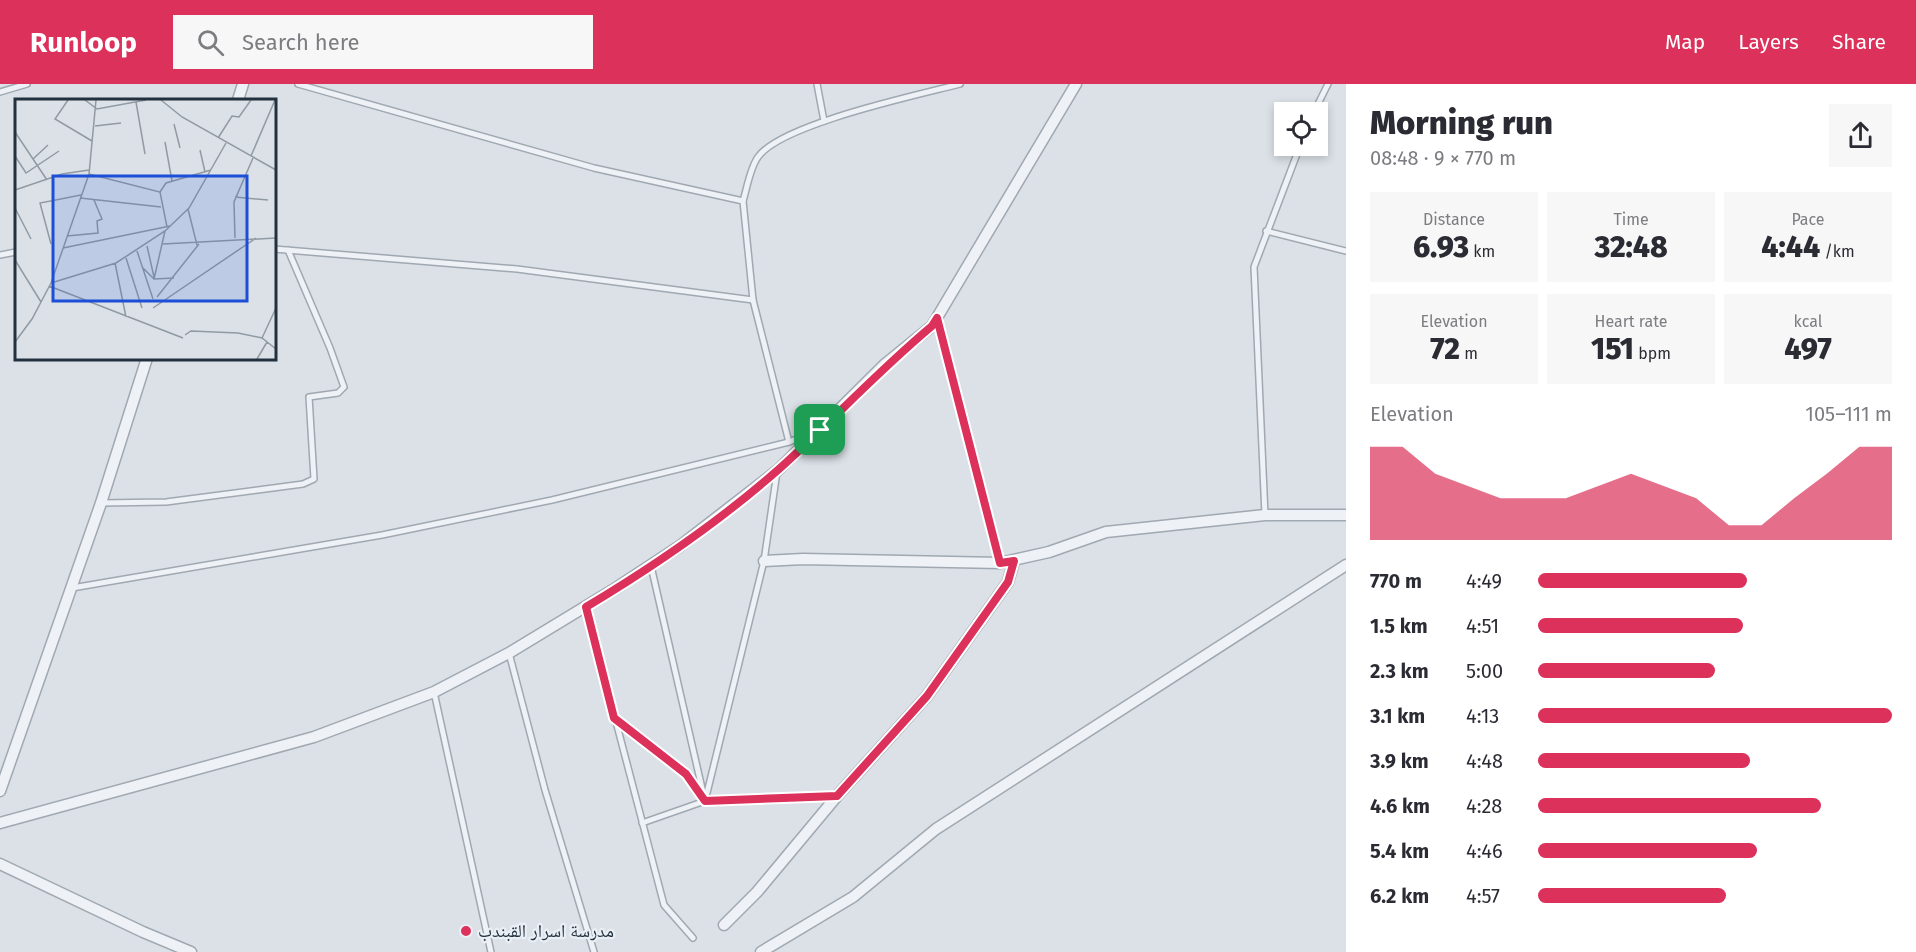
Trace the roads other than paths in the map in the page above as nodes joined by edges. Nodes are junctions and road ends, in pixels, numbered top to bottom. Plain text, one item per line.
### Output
1 (27, 84) edge
2 (243, 84) edge
3 (298, 84) edge
4 (817, 84) edge
5 (960, 84) edge
6 (1076, 84) edge
7 (1328, 84) edge
8 (0, 92) edge
9 (237, 99) edge
10 (1319, 102) edge
11 (824, 121) junction
12 (1296, 156) edge
13 (743, 201) junction
14 (1266, 231) junction
15 (276, 249) edge
16 (288, 250) junction
17 (1346, 251) edge
18 (15, 252) edge
19 (0, 255) edge
20 (753, 300) junction
21 (937, 318) junction
22 (146, 360) edge
23 (820, 430) junction
24 (789, 442) junction
25 (778, 470) junction
26 (101, 503) junction
27 (1265, 515) junction
28 (1346, 515) edge
29 (764, 561) junction
30 (1014, 561) junction
31 (1000, 563) junction
32 (651, 565) junction
33 (1346, 565) edge
34 (71, 588) junction
35 (586, 607) junction
36 (509, 653) junction
37 (434, 692) junction
38 (614, 718) junction
39 (0, 791) edge
40 (837, 796) junction
41 (705, 801) junction
42 (0, 823) edge
43 (642, 823) junction
44 (0, 864) edge
45 (724, 925) dead end
46 (693, 938) dead end
47 (191, 952) edge
48 (491, 952) edge
49 (594, 952) edge
50 (761, 952) edge

1 - 8 lane
2 - 9 street
3 - 13 lane
4 - 11 lane
5 - 11 lane
6 - 21 street
7 - 10 lane
11 - 13 lane
12 - 14 lane
13 - 20 lane
14 - 17 lane
14 - 27 lane
15 - 16 lane
16 - 20 lane
16 - 26 lane
18 - 19 lane
20 - 24 lane
21 - 23 street
21 - 31 lane
22 - 26 street
23 - 24 lane
23 - 25 street
24 - 34 lane
25 - 29 lane
25 - 32 street
26 - 34 street
27 - 28 street
27 - 30 street
29 - 31 street
29 - 41 lane
30 - 31 street
30 - 40 street
32 - 35 street
32 - 41 lane
33 - 50 street
34 - 39 street
35 - 36 street
35 - 38 lane
36 - 37 street
36 - 49 lane
37 - 42 street
37 - 48 lane
38 - 41 lane
38 - 43 lane
40 - 41 lane
40 - 45 street
41 - 43 lane
43 - 46 lane
44 - 47 street

